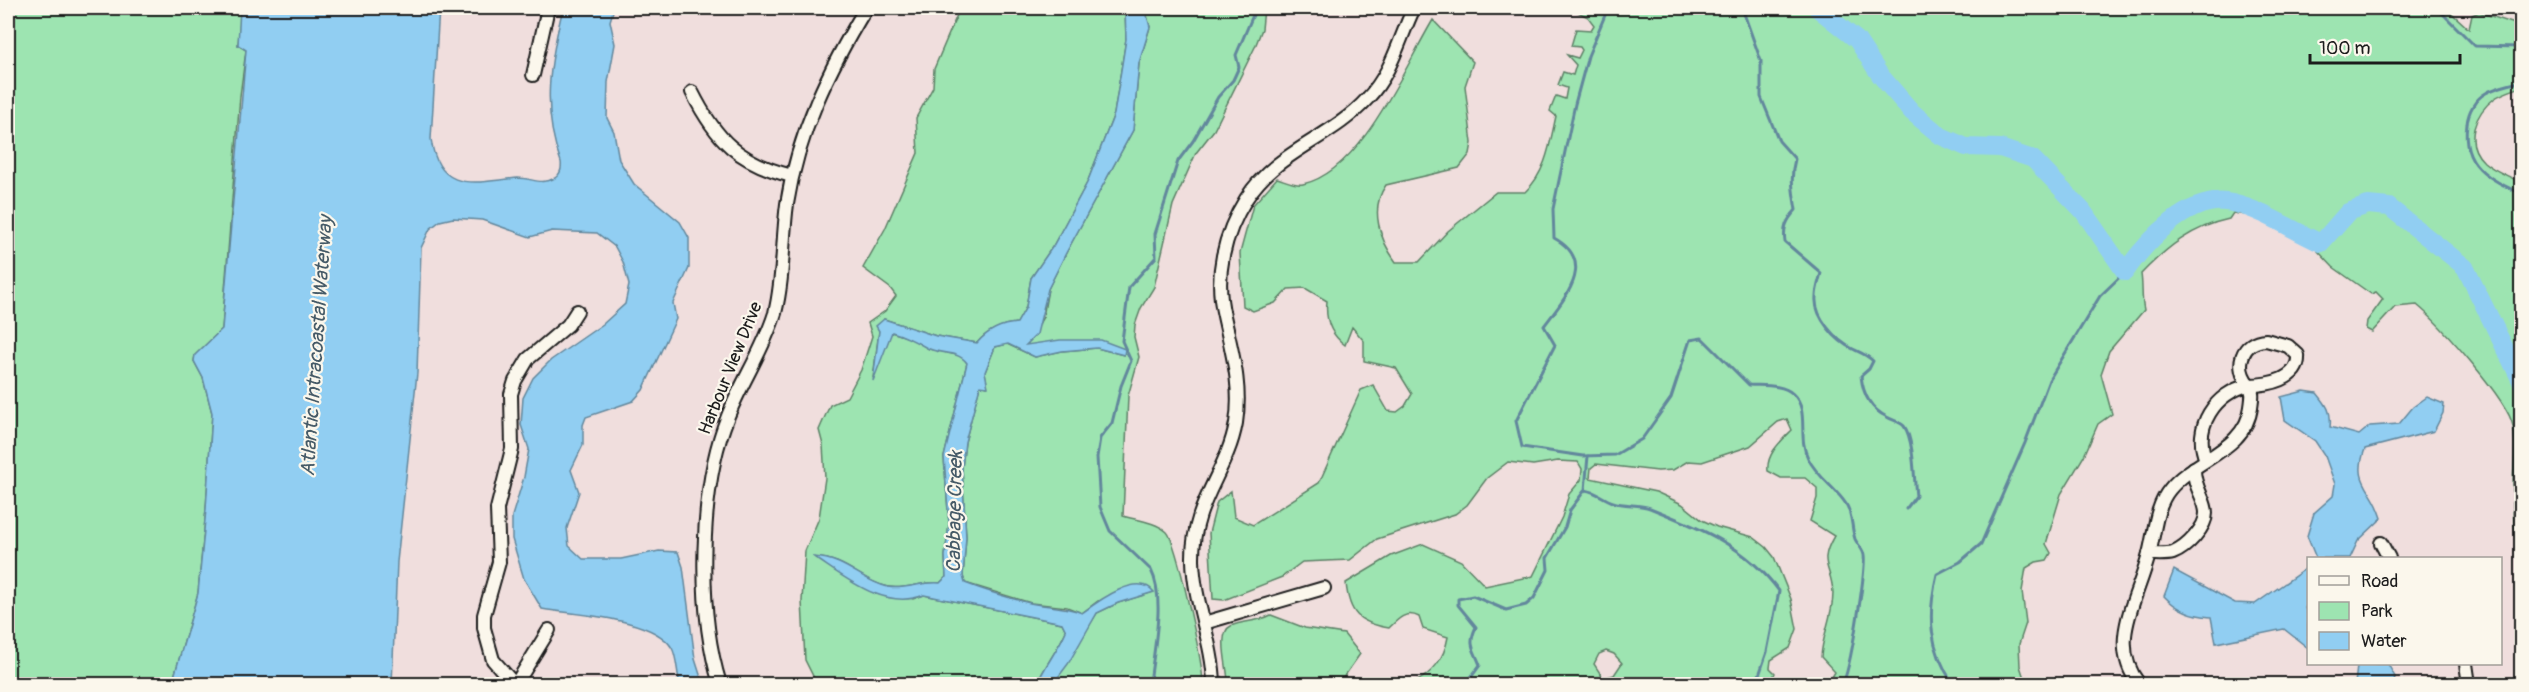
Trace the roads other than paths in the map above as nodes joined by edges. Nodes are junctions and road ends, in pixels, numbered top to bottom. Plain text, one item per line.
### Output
1 (548, 8) edge
2 (866, 8) edge
3 (1414, 8) edge
4 (533, 75) dead end
5 (692, 92) dead end
6 (792, 176) junction
7 (577, 311) dead end
8 (2249, 385) junction
9 (2206, 460) junction
10 (2194, 468) junction
11 (2381, 543) dead end
12 (2150, 554) junction
13 (2388, 557) edge
14 (1324, 588) dead end
15 (1204, 623) junction
16 (549, 630) dead end
17 (2466, 665) edge
18 (515, 684) edge
19 (720, 684) edge
20 (1214, 684) edge
21 (2139, 684) edge
22 (2469, 684) edge

1 - 4 street
2 - 6 street, Harbour View Drive
3 - 15 street
5 - 6 street
6 - 19 street, Harbour View Drive
7 - 18 street
8 - 8 street
8 - 9 street
8 - 9 street
9 - 10 street
10 - 12 street
10 - 12 street
11 - 13 street
12 - 21 street
14 - 15 street
15 - 20 street
16 - 18 street
17 - 22 street

